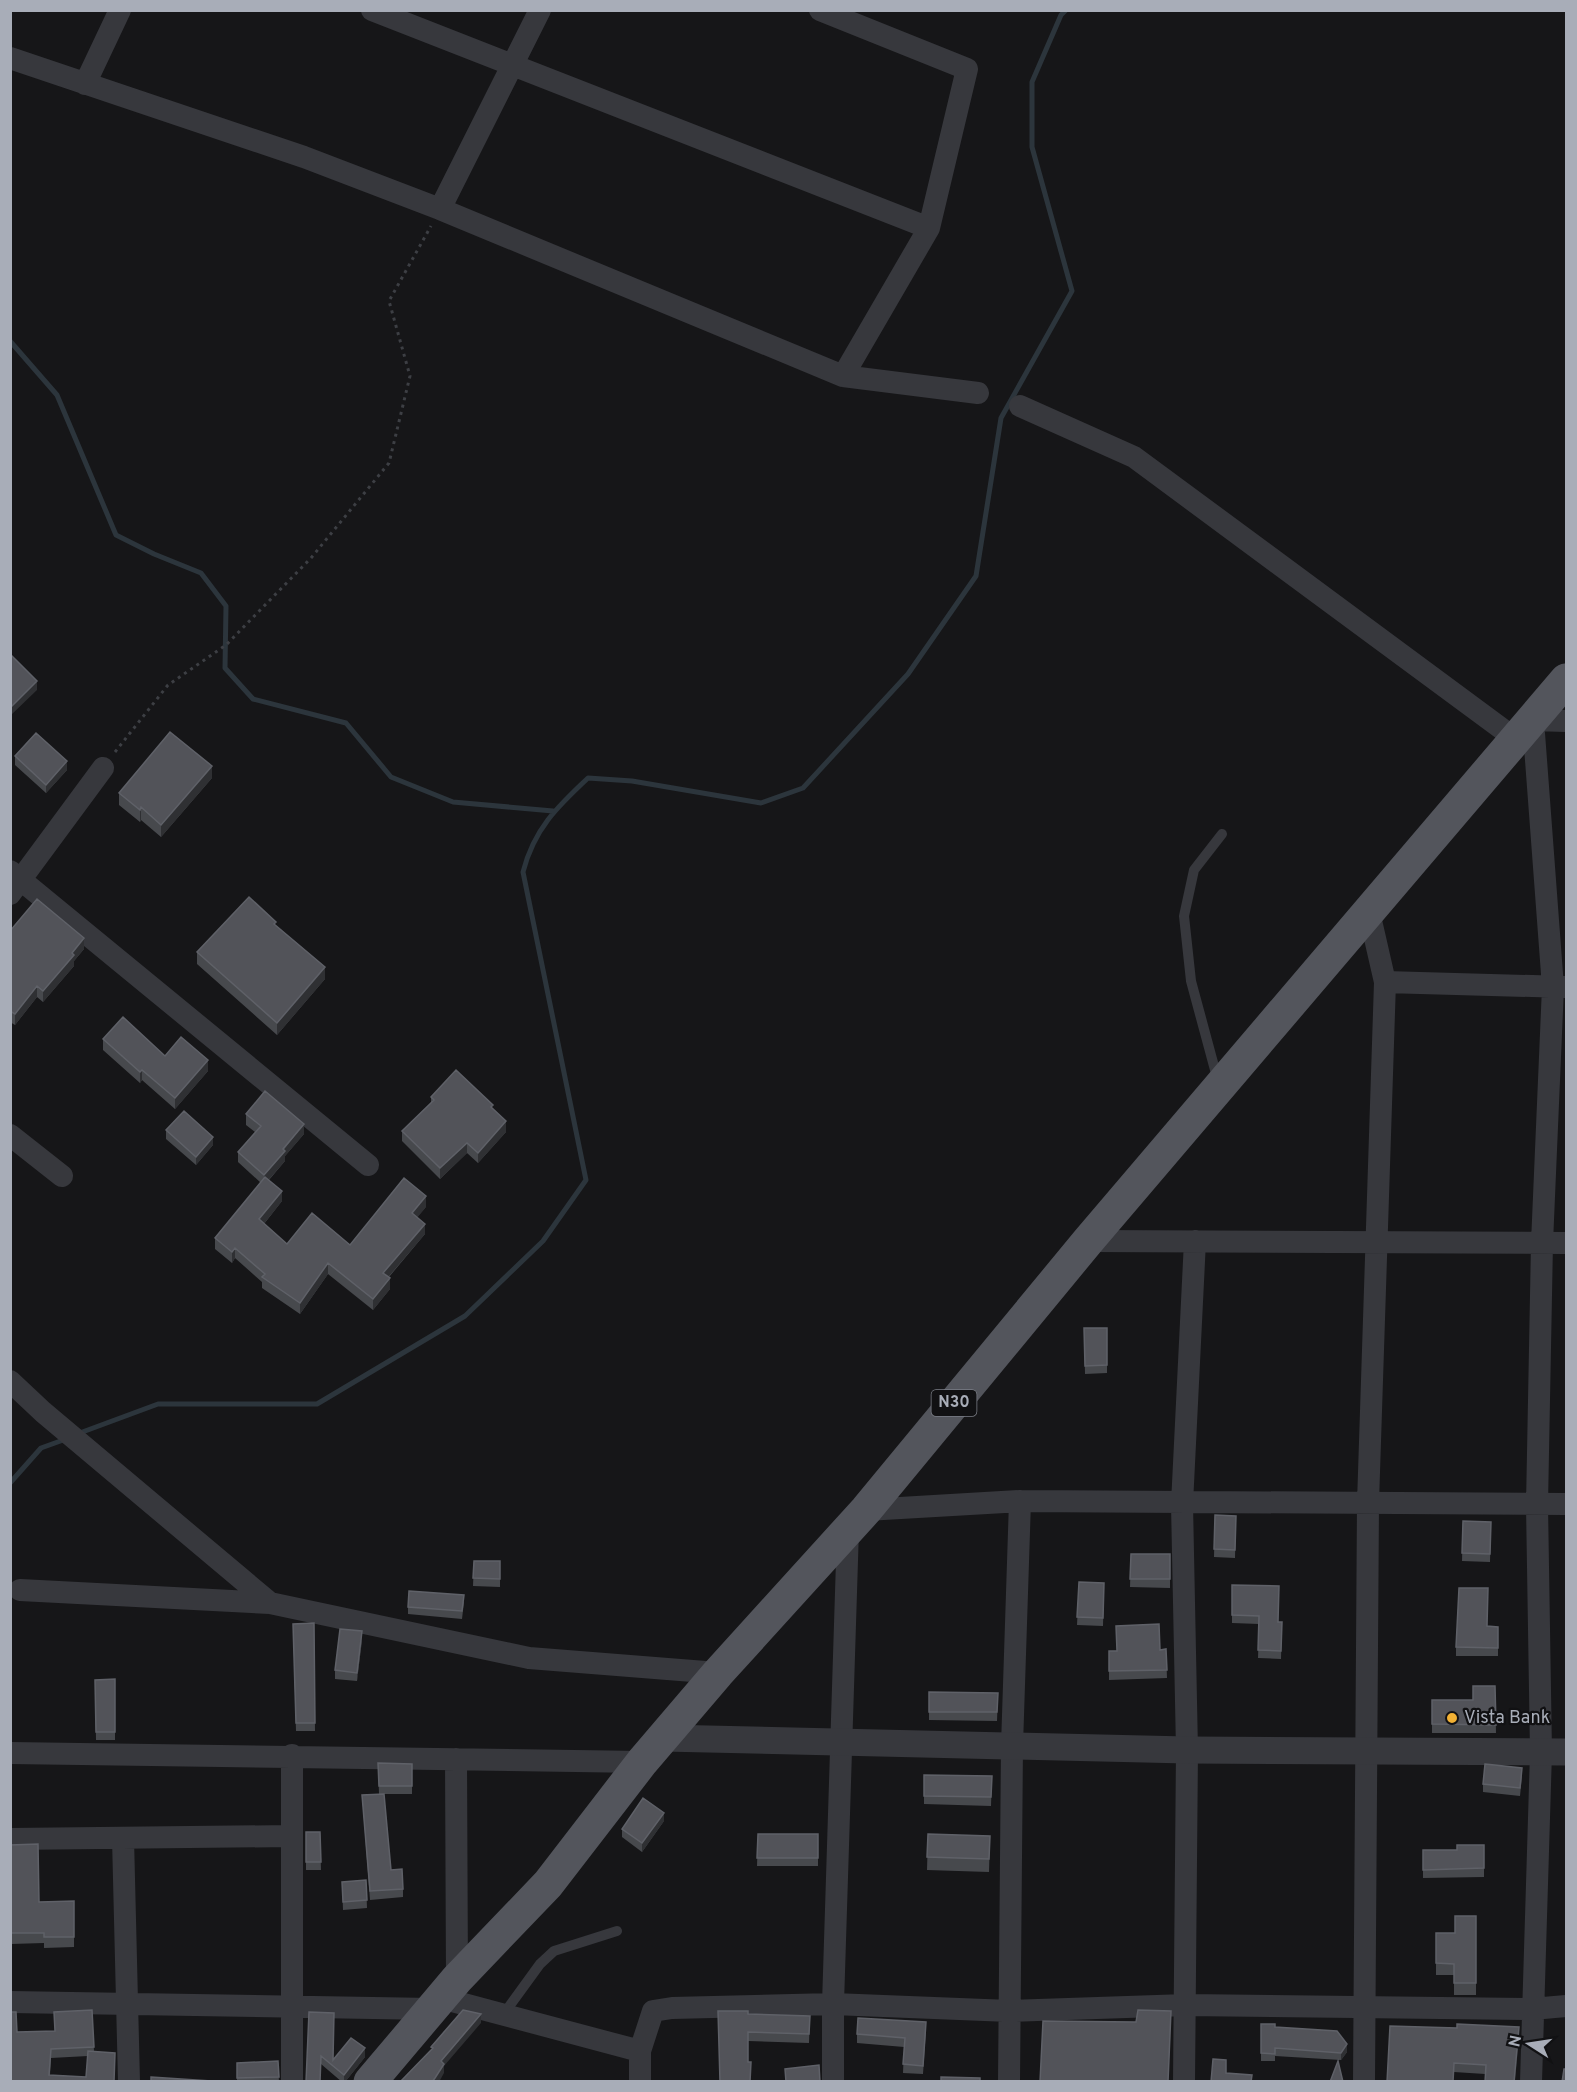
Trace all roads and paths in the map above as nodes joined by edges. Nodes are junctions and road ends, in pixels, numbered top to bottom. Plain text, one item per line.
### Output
1 (120, 10) edge
2 (372, 10) edge
3 (540, 10) edge
4 (820, 10) edge
5 (10, 58) edge
6 (511, 64) junction
7 (85, 84) junction
8 (440, 209) junction
9 (929, 228) junction
10 (843, 376) junction
11 (978, 393) dead end
12 (1020, 406) dead end
13 (1566, 680) edge
14 (1566, 721) edge
15 (1525, 730) junction
16 (103, 768) joint
17 (1222, 834) dead end
18 (14, 881) edge
19 (1369, 912) junction
20 (1385, 982) junction
21 (1560, 987) edge
22 (1220, 1087) junction
23 (10, 1135) edge
24 (368, 1165) dead end
25 (62, 1176) dead end
26 (1088, 1241) junction
27 (1195, 1241) junction
28 (1377, 1242) junction
29 (1542, 1242) junction
30 (1566, 1243) edge
31 (10, 1381) edge
32 (1020, 1501) junction
33 (1368, 1503) junction
34 (1182, 1504) junction
35 (1538, 1504) junction
36 (1566, 1504) edge
37 (857, 1520) junction
38 (20, 1590) dead end
39 (270, 1603) junction
40 (718, 1673) junction
41 (841, 1742) junction
42 (1012, 1746) junction
43 (652, 1750) junction
44 (1187, 1750) junction
45 (1367, 1751) junction
46 (1554, 1752) edge
47 (10, 1753) edge
48 (292, 1755) junction
49 (456, 1759) junction
50 (290, 1836) junction
51 (123, 1838) junction
52 (10, 1839) edge
53 (617, 1931) dead end
54 (443, 1996) junction
55 (10, 2002) edge
56 (128, 2004) junction
57 (833, 2004) junction
58 (1186, 2005) junction
59 (1365, 2006) junction
60 (1566, 2006) edge
61 (290, 2007) junction
62 (1532, 2009) junction
63 (1010, 2011) junction
64 (502, 2015) junction
65 (640, 2051) junction
66 (129, 2082) edge
67 (292, 2082) edge
68 (370, 2082) edge
69 (640, 2082) edge
70 (833, 2082) edge
71 (1009, 2082) edge
72 (1184, 2082) edge
73 (1364, 2082) edge
74 (1531, 2082) edge

1 - 7 street
2 - 6 street
3 - 6 street
4 - 9 street
5 - 7 street
6 - 8 street
6 - 9 street
7 - 8 street
8 - 10 street
8 - 16 path
9 - 10 street
10 - 11 street
12 - 15 street
13 - 15 main road, N30
14 - 15 street
15 - 19 main road, N30
15 - 21 street
16 - 18 street
17 - 22 lane
18 - 24 street
19 - 20 street
19 - 22 main road, N30
20 - 21 street
20 - 28 street
21 - 29 street
22 - 26 main road, N30
23 - 25 street
26 - 27 street
26 - 37 main road, N30
27 - 28 street
27 - 34 street
28 - 29 street
28 - 33 street
29 - 30 street
29 - 35 street
31 - 39 street
32 - 34 street
32 - 37 street
32 - 42 street
33 - 34 street
33 - 35 street
33 - 45 street
34 - 44 street
35 - 36 street
35 - 46 street
37 - 40 main road, N30
37 - 41 street
38 - 39 street
39 - 40 street
40 - 43 main road, N30
41 - 42 street
41 - 43 street
41 - 57 street
42 - 44 street
42 - 63 street
43 - 49 street
43 - 54 main road, N30
44 - 45 street
44 - 58 street
45 - 46 street
45 - 59 street
46 - 62 street
47 - 48 street
48 - 49 street
48 - 50 street
49 - 54 street
50 - 51 street
50 - 61 street
51 - 52 street
51 - 56 street
53 - 64 lane
54 - 61 street
54 - 64 street
54 - 68 main road, N30
55 - 56 street
56 - 61 street
56 - 66 street
57 - 63 street
57 - 65 street
57 - 70 street
58 - 59 street
58 - 63 street
58 - 72 street
59 - 62 street
59 - 73 street
60 - 62 street
61 - 67 street
62 - 74 street
63 - 71 street
64 - 65 street
65 - 69 street

